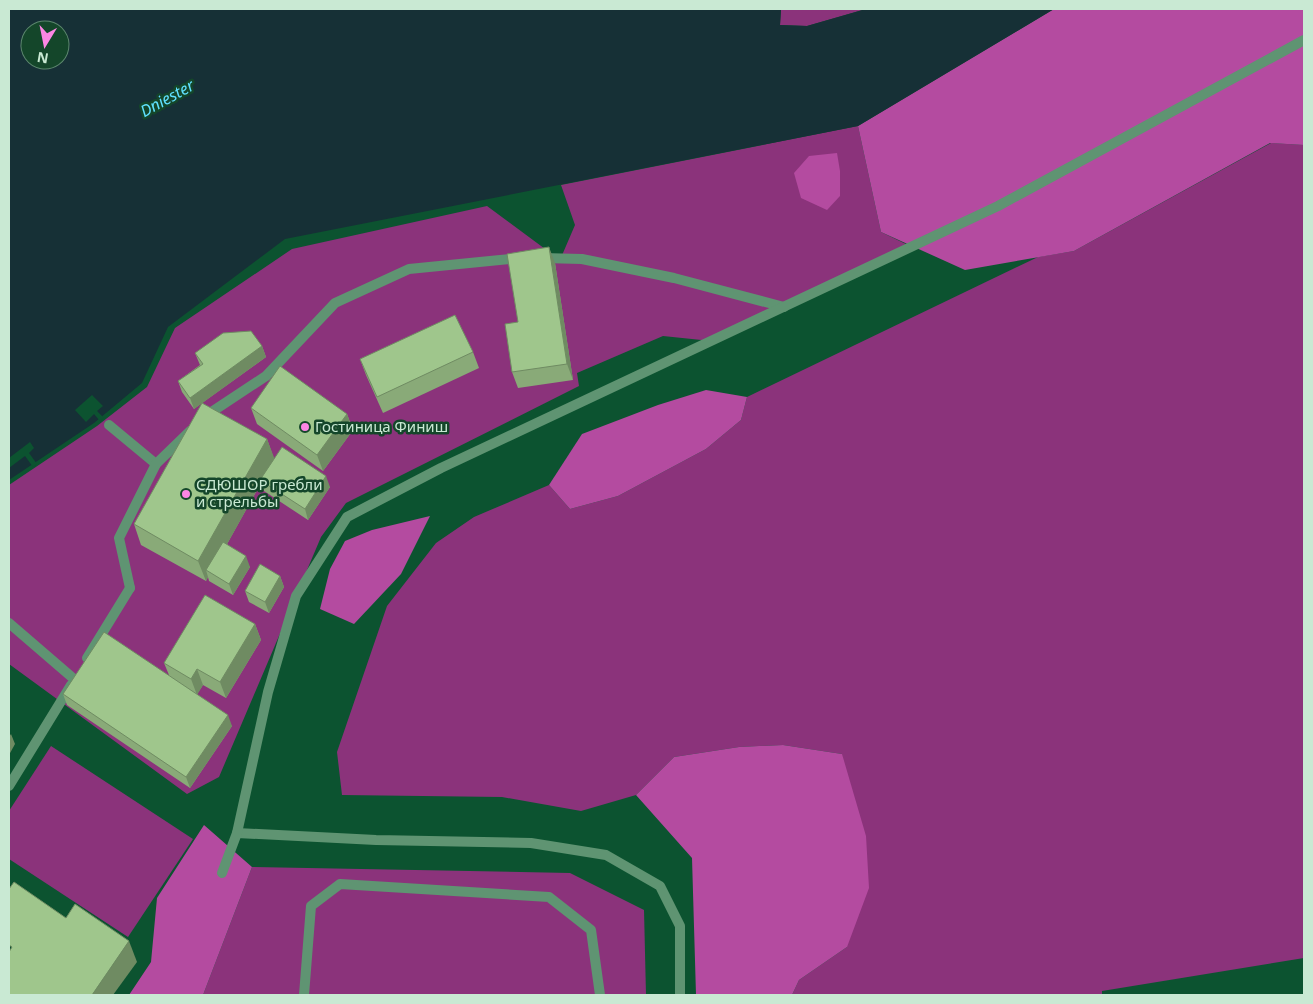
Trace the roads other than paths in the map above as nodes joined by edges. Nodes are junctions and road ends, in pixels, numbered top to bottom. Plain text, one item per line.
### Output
1 (1304, 40) edge
2 (784, 307) junction
3 (109, 425) dead end
4 (156, 464) junction
5 (9, 623) edge
6 (74, 679) junction
7 (9, 786) edge
8 (237, 833) junction
9 (222, 872) dead end
10 (304, 995) edge
11 (600, 995) edge
12 (680, 995) edge

1 - 2 street
2 - 4 street
2 - 8 street
3 - 4 street
4 - 6 street
5 - 6 street
6 - 7 street
8 - 9 street
8 - 12 street
10 - 11 street

